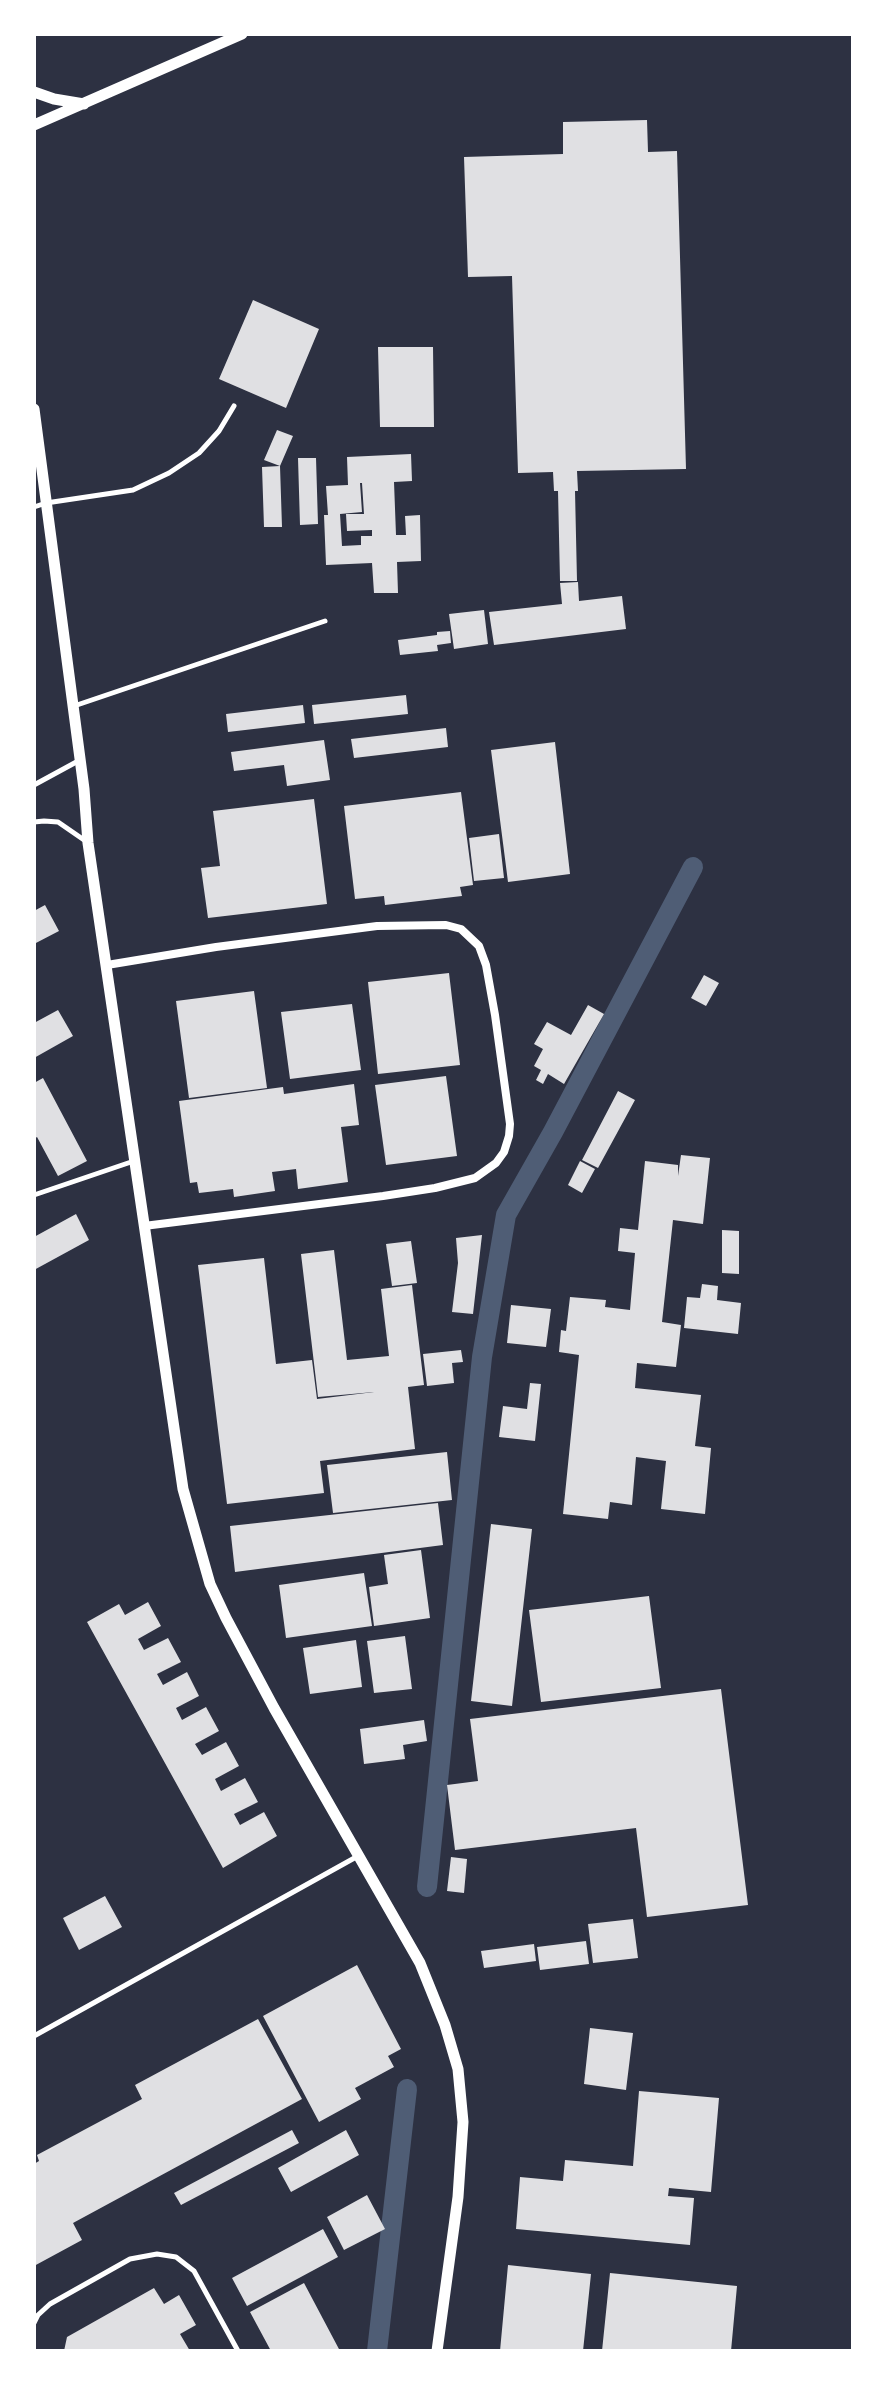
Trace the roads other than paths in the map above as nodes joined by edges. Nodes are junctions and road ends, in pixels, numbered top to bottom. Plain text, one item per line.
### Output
1 (242, 34) edge
2 (34, 92) edge
3 (84, 104) junction
4 (34, 125) edge
5 (234, 406) dead end
6 (34, 409) edge
7 (46, 503) junction
8 (34, 507) edge
9 (325, 621) dead end
10 (73, 707) junction
11 (80, 760) junction
12 (34, 785) edge
13 (34, 822) edge
14 (88, 843) junction
15 (107, 965) junction
16 (135, 1161) junction
17 (34, 1195) edge
18 (144, 1226) junction
19 (360, 1856) junction
20 (34, 2036) edge
21 (34, 2323) edge
22 (238, 2351) edge
23 (437, 2351) edge

1 - 3 street
2 - 3 street
3 - 4 street
5 - 7 lane
6 - 7 street
7 - 8 lane
7 - 10 street
9 - 10 lane
10 - 11 street
11 - 12 lane
11 - 14 street
13 - 14 lane
14 - 15 street
15 - 16 street
15 - 18 street
16 - 17 lane
16 - 18 street
18 - 19 street
19 - 20 lane
19 - 23 street
21 - 22 lane

